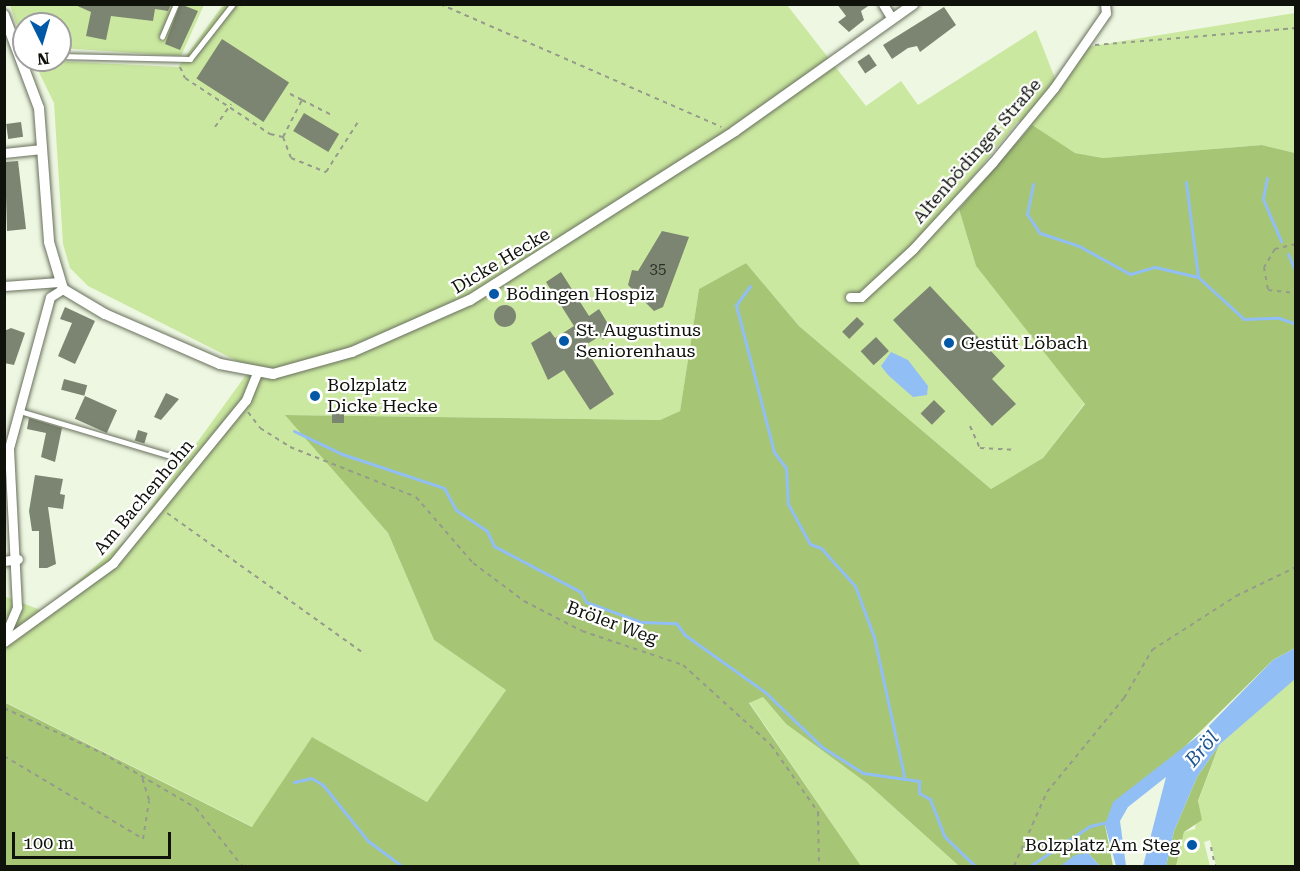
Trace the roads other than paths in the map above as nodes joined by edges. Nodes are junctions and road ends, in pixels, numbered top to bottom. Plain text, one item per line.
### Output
1 (176, 4) edge
2 (233, 4) edge
3 (883, 4) edge
4 (914, 4) edge
5 (1105, 4) edge
6 (4, 15) edge
7 (892, 19) junction
8 (12, 33) edge
9 (162, 37) dead end
10 (72, 57) edge
11 (27, 72) edge
12 (42, 148) junction
13 (4, 153) edge
14 (4, 286) edge
15 (61, 286) junction
16 (850, 297) dead end
17 (257, 373) junction
18 (16, 410) junction
19 (182, 459) dead end
20 (18, 559) junction
21 (4, 561) edge
22 (4, 640) edge

1 - 9 lane
2 - 10 lane
3 - 7 street
4 - 7 street, Dicke Hecke
5 - 16 street, Altenbödinger Straße
6 - 8 street
7 - 17 street, Dicke Hecke
11 - 12 street
12 - 13 street
12 - 15 street
14 - 15 street
15 - 17 street, Dicke Hecke
15 - 18 street
17 - 22 street, Am Bachenhohn
18 - 19 lane
18 - 20 street
20 - 21 street
20 - 22 street

